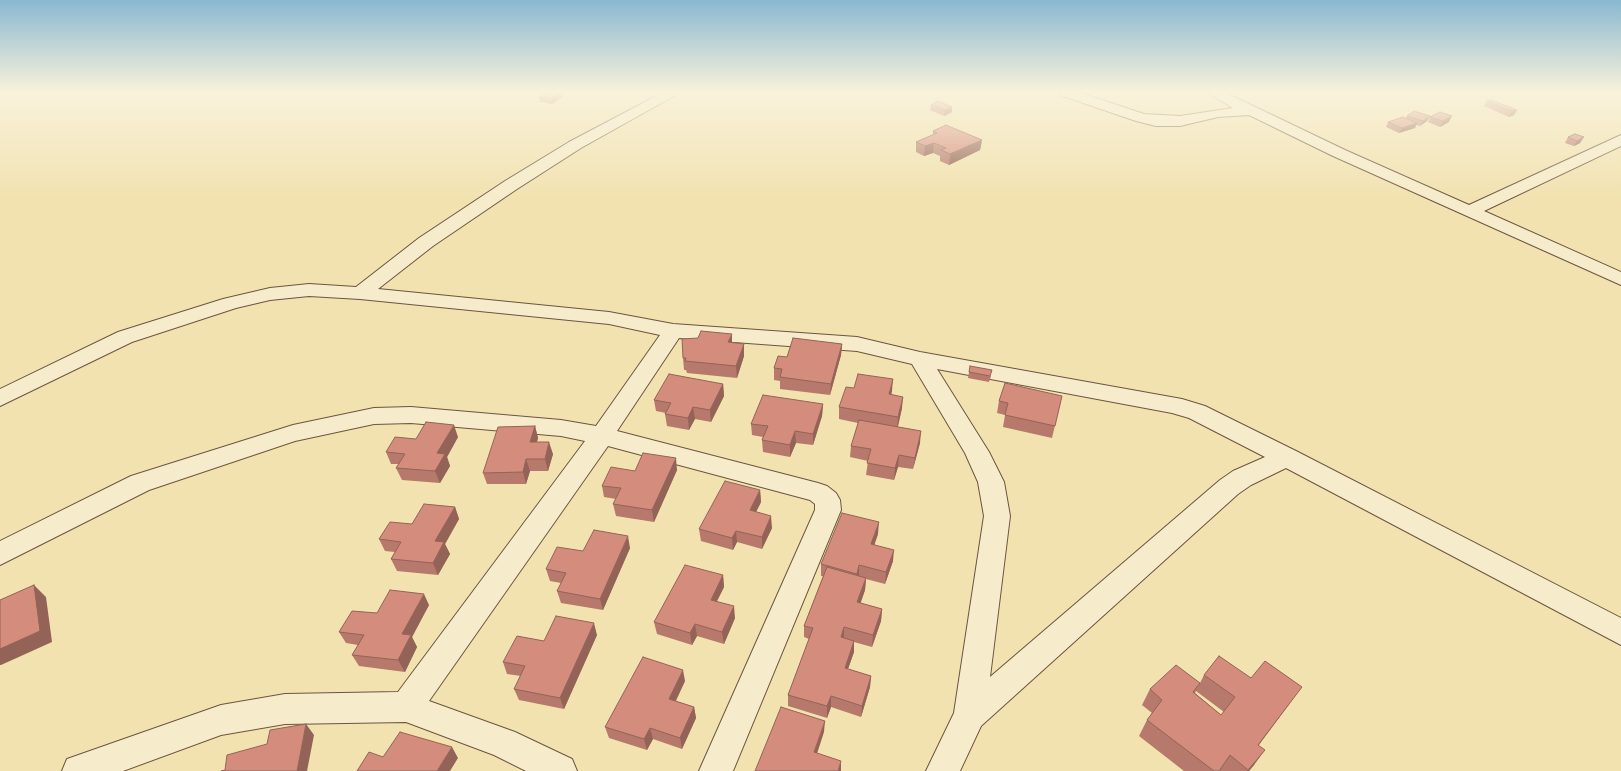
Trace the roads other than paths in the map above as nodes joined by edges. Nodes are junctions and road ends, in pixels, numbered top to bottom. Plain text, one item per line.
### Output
1 (607, 128) edge
2 (1287, 128) edge
3 (1621, 140) edge
4 (1470, 210) junction
5 (1621, 279) edge
6 (360, 293) junction
7 (672, 331) junction
8 (920, 359) junction
9 (0, 398) edge
10 (602, 436) junction
11 (1287, 457) junction
12 (0, 554) edge
13 (1621, 632) edge
14 (406, 707) junction
15 (970, 716) junction
16 (79, 771) edge
17 (560, 771) edge
18 (716, 771) edge
19 (944, 771) edge

1 - 6 street
2 - 4 street
3 - 4 street
4 - 5 street
6 - 7 street
6 - 9 street
7 - 8 street
7 - 10 street
8 - 11 street
8 - 15 street
10 - 12 street
10 - 14 street
10 - 18 street
11 - 13 street
11 - 15 street
14 - 16 street
14 - 17 street
15 - 19 street

